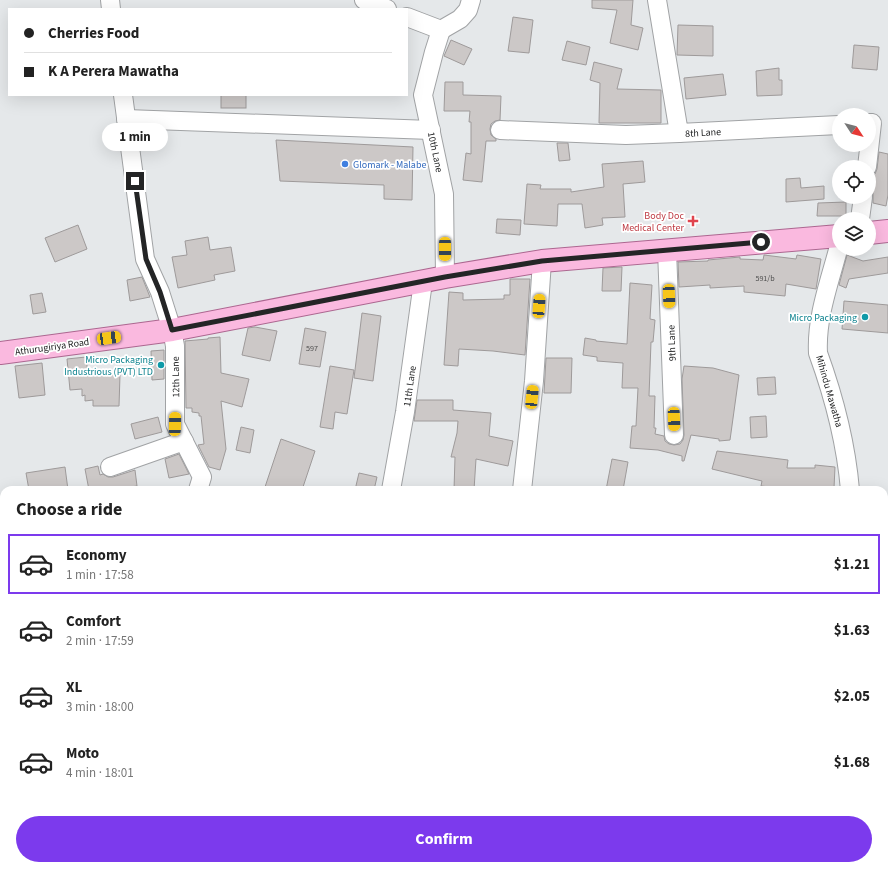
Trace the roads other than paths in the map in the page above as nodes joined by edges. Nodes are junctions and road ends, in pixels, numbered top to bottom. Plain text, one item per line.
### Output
1 (364, 0) edge
2 (471, 0) edge
3 (657, 0) edge
4 (384, 8) edge
5 (408, 17) edge
6 (441, 30) junction
7 (123, 96) edge
8 (126, 119) junction
9 (832, 125) edge
10 (432, 130) junction
11 (500, 130) dead end
12 (678, 133) junction
13 (888, 231) edge
14 (876, 232) edge
15 (832, 237) edge
16 (667, 250) junction
17 (836, 256) edge
18 (542, 261) junction
19 (445, 277) junction
20 (423, 282) junction
21 (172, 330) junction
22 (0, 353) edge
23 (674, 435) dead end
24 (184, 441) junction
25 (110, 467) dead end
26 (199, 486) edge
27 (392, 486) edge
28 (522, 486) edge
29 (850, 486) edge

1 - 4 street
2 - 6 street
3 - 12 street, 8th Lane
5 - 6 street
6 - 10 street, 10th Lane
7 - 8 street, 12th Lane
8 - 10 street
8 - 21 street, 12th Lane
9 - 12 street, 8th Lane
10 - 19 street, 10th Lane
11 - 12 street
13 - 14 main road
15 - 16 main road, Athurugiriya Road
16 - 18 main road, Athurugiriya Road
16 - 23 street, 9th Lane
17 - 29 street, Mihindu Mawatha
18 - 19 main road, Athurugiriya Road
18 - 28 street
19 - 20 main road, Athurugiriya Road
20 - 21 main road, Athurugiriya Road
20 - 27 street, 11th Lane
21 - 22 main road, Athurugiriya Road
21 - 24 street, 12th Lane
24 - 25 street
24 - 26 street, 12th Lane

